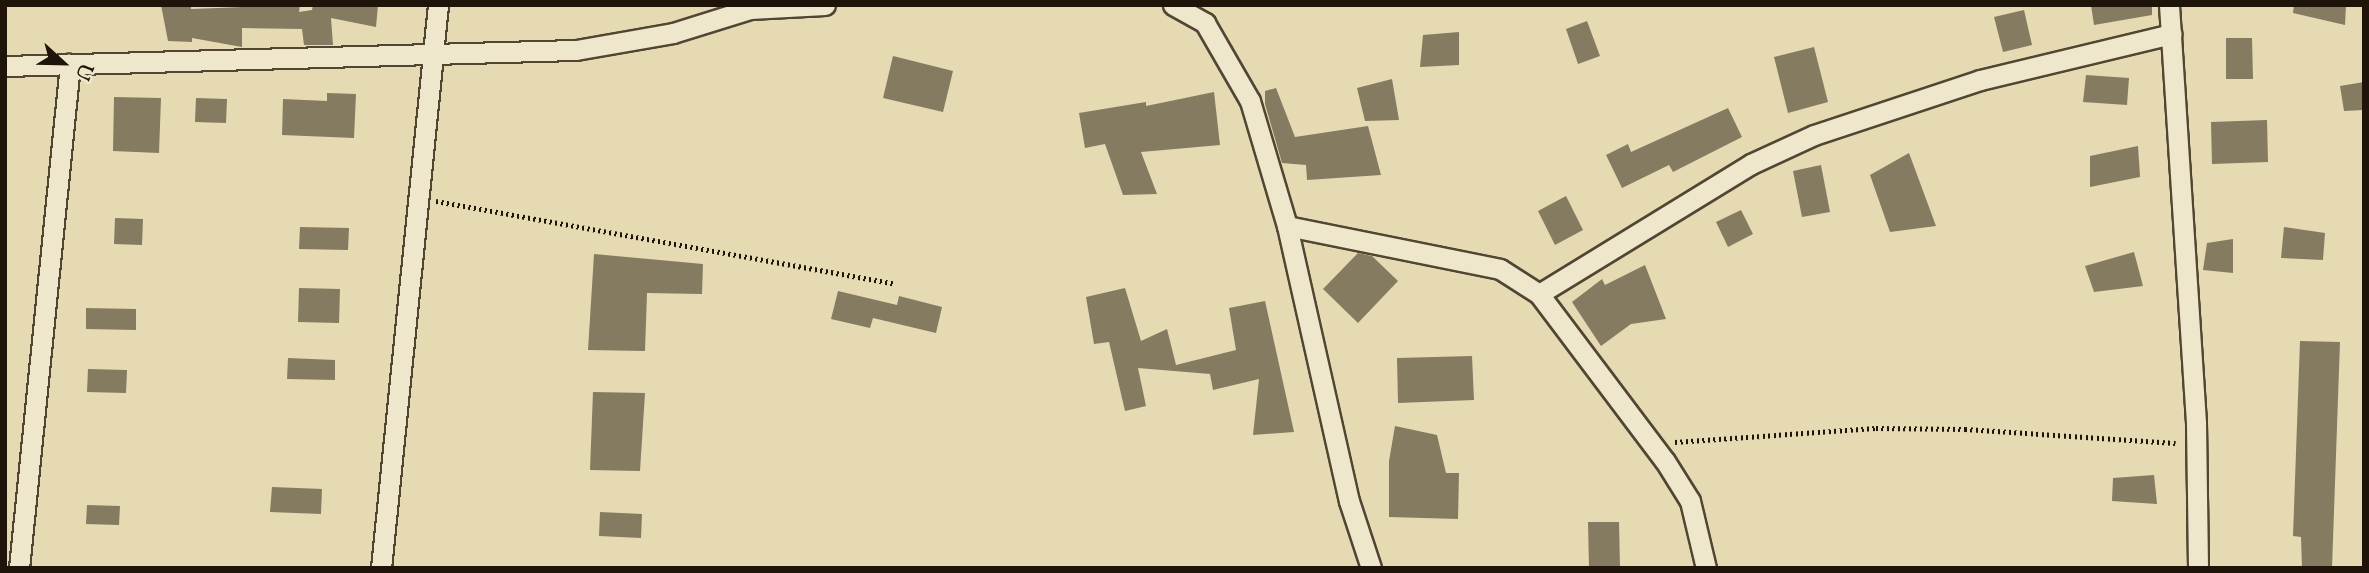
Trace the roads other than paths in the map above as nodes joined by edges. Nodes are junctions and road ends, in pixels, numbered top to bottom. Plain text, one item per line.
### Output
1 (438, 5) edge
2 (825, 5) edge
3 (1173, 5) edge
4 (2169, 5) edge
5 (2172, 34) junction
6 (431, 55) junction
7 (70, 64) junction
8 (5, 65) edge
9 (1287, 226) junction
10 (1539, 294) junction
11 (19, 568) edge
12 (381, 568) edge
13 (1371, 568) edge
14 (1706, 568) edge
15 (2198, 568) edge

1 - 6 street
2 - 6 street
3 - 9 street
4 - 5 street
5 - 10 street
5 - 15 street
6 - 7 street
6 - 12 street
7 - 8 street
7 - 11 street
9 - 10 street
9 - 13 street
10 - 14 street

